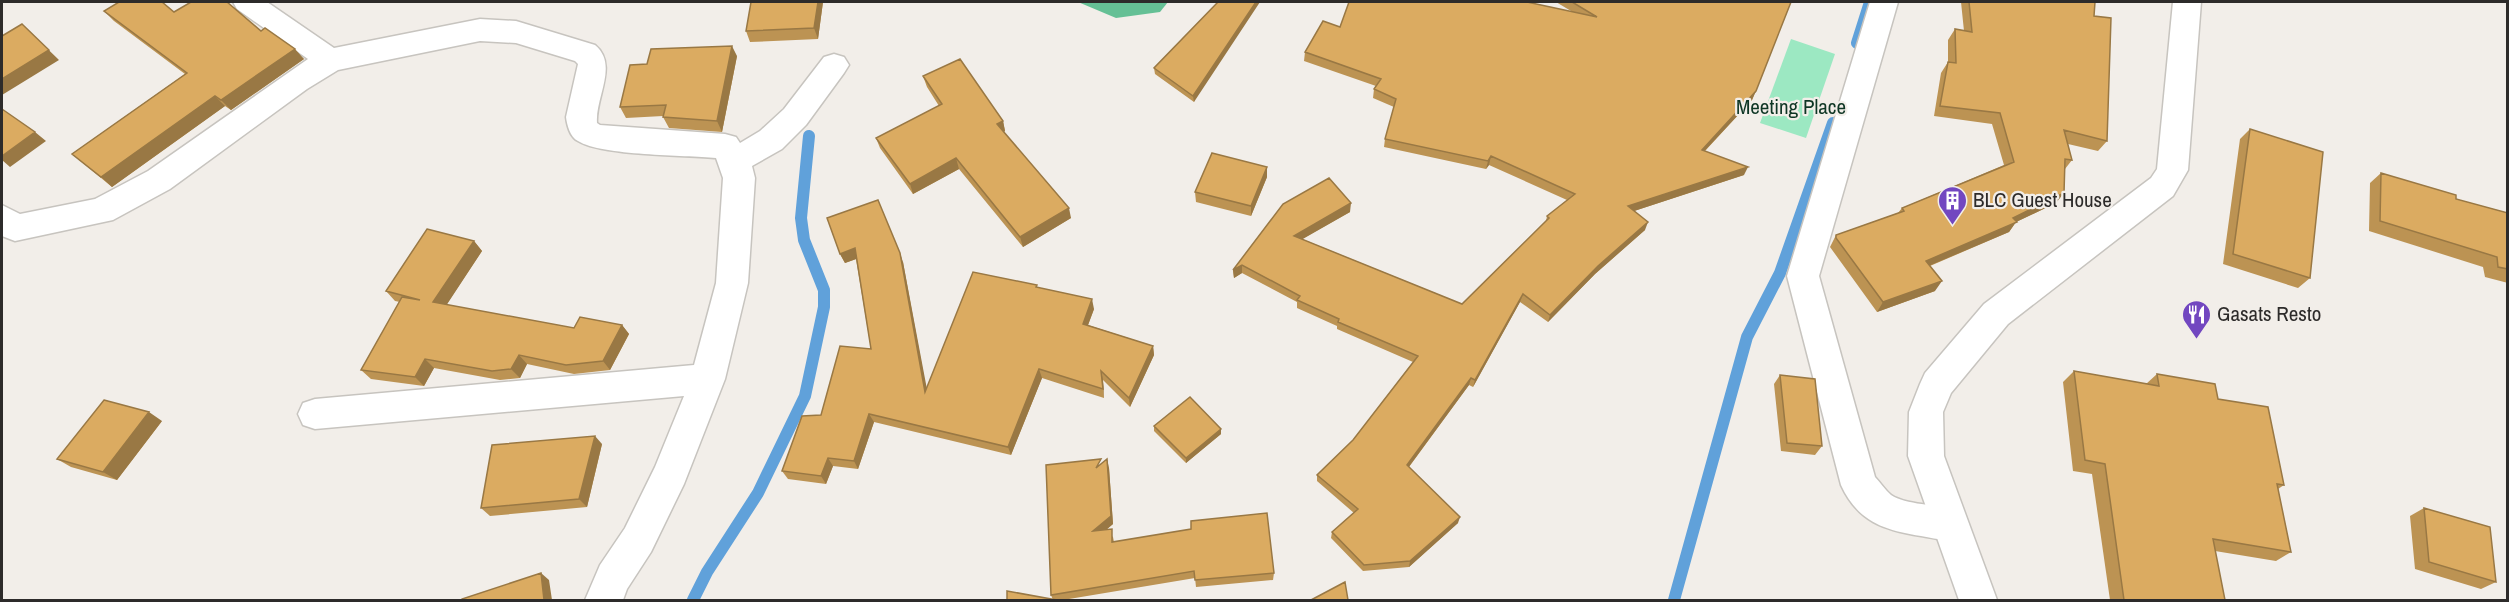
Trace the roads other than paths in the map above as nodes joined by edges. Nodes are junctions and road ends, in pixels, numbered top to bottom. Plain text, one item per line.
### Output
1 (247, 2) edge
2 (1884, 2) edge
3 (2187, 2) edge
4 (330, 60) junction
5 (834, 65) dead end
6 (735, 161) junction
7 (2, 218) edge
8 (708, 379) junction
9 (315, 414) dead end
10 (1950, 524) junction
11 (604, 600) edge
12 (1978, 600) edge

1 - 4 street
2 - 10 street
3 - 10 street
4 - 6 street
4 - 7 street
5 - 6 street
6 - 8 street
8 - 9 street
8 - 11 street
10 - 12 street

